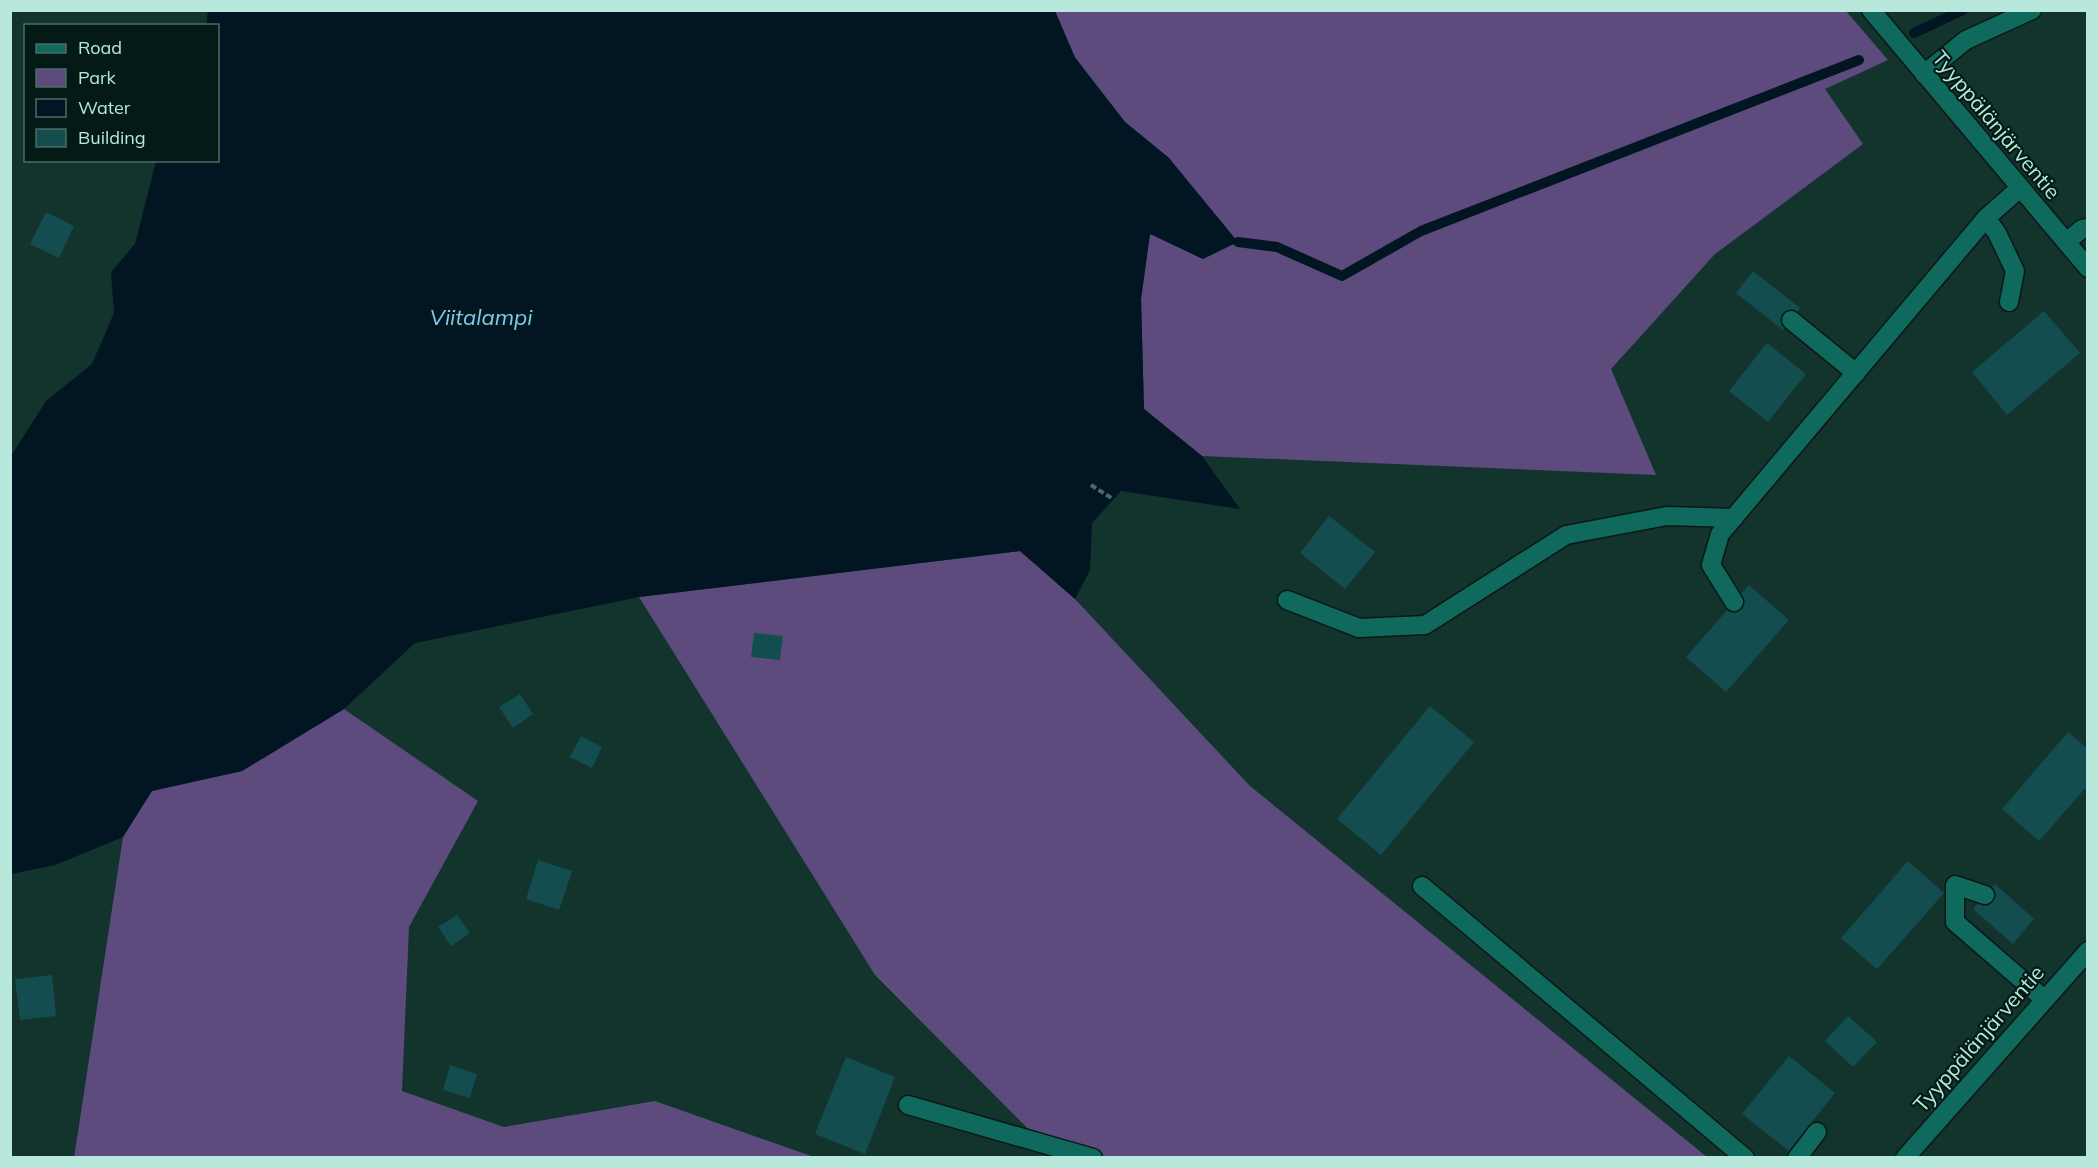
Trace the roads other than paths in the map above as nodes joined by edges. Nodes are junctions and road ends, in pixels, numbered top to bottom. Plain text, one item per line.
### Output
1 (1871, 10) edge
2 (2032, 10) edge
3 (1924, 74) junction
4 (2020, 188) junction
5 (1986, 218) junction
6 (2088, 228) edge
7 (2066, 242) junction
8 (2088, 268) edge
9 (2009, 302) dead end
10 (1791, 320) dead end
11 (1856, 373) junction
12 (1734, 518) junction
13 (1287, 600) dead end
14 (1734, 602) dead end
15 (1422, 886) dead end
16 (1985, 894) dead end
17 (2088, 951) edge
18 (2044, 999) junction
19 (908, 1105) dead end
20 (1818, 1132) dead end
21 (1093, 1158) edge
22 (1745, 1158) edge
23 (1797, 1158) edge
24 (1905, 1158) edge

1 - 3 street, Tyyppälänjärventie
2 - 3 street
3 - 4 street, Tyyppälänjärventie
4 - 5 street
4 - 7 street, Tyyppälänjärventie
5 - 9 street
5 - 11 street
6 - 7 street
7 - 8 street, Tyyppälänjärventie
10 - 11 street
11 - 12 street
12 - 13 street
12 - 14 street
15 - 22 street
16 - 18 street
17 - 18 street, Tyyppälänjärventie
18 - 24 street, Tyyppälänjärventie
19 - 21 street
20 - 23 street

